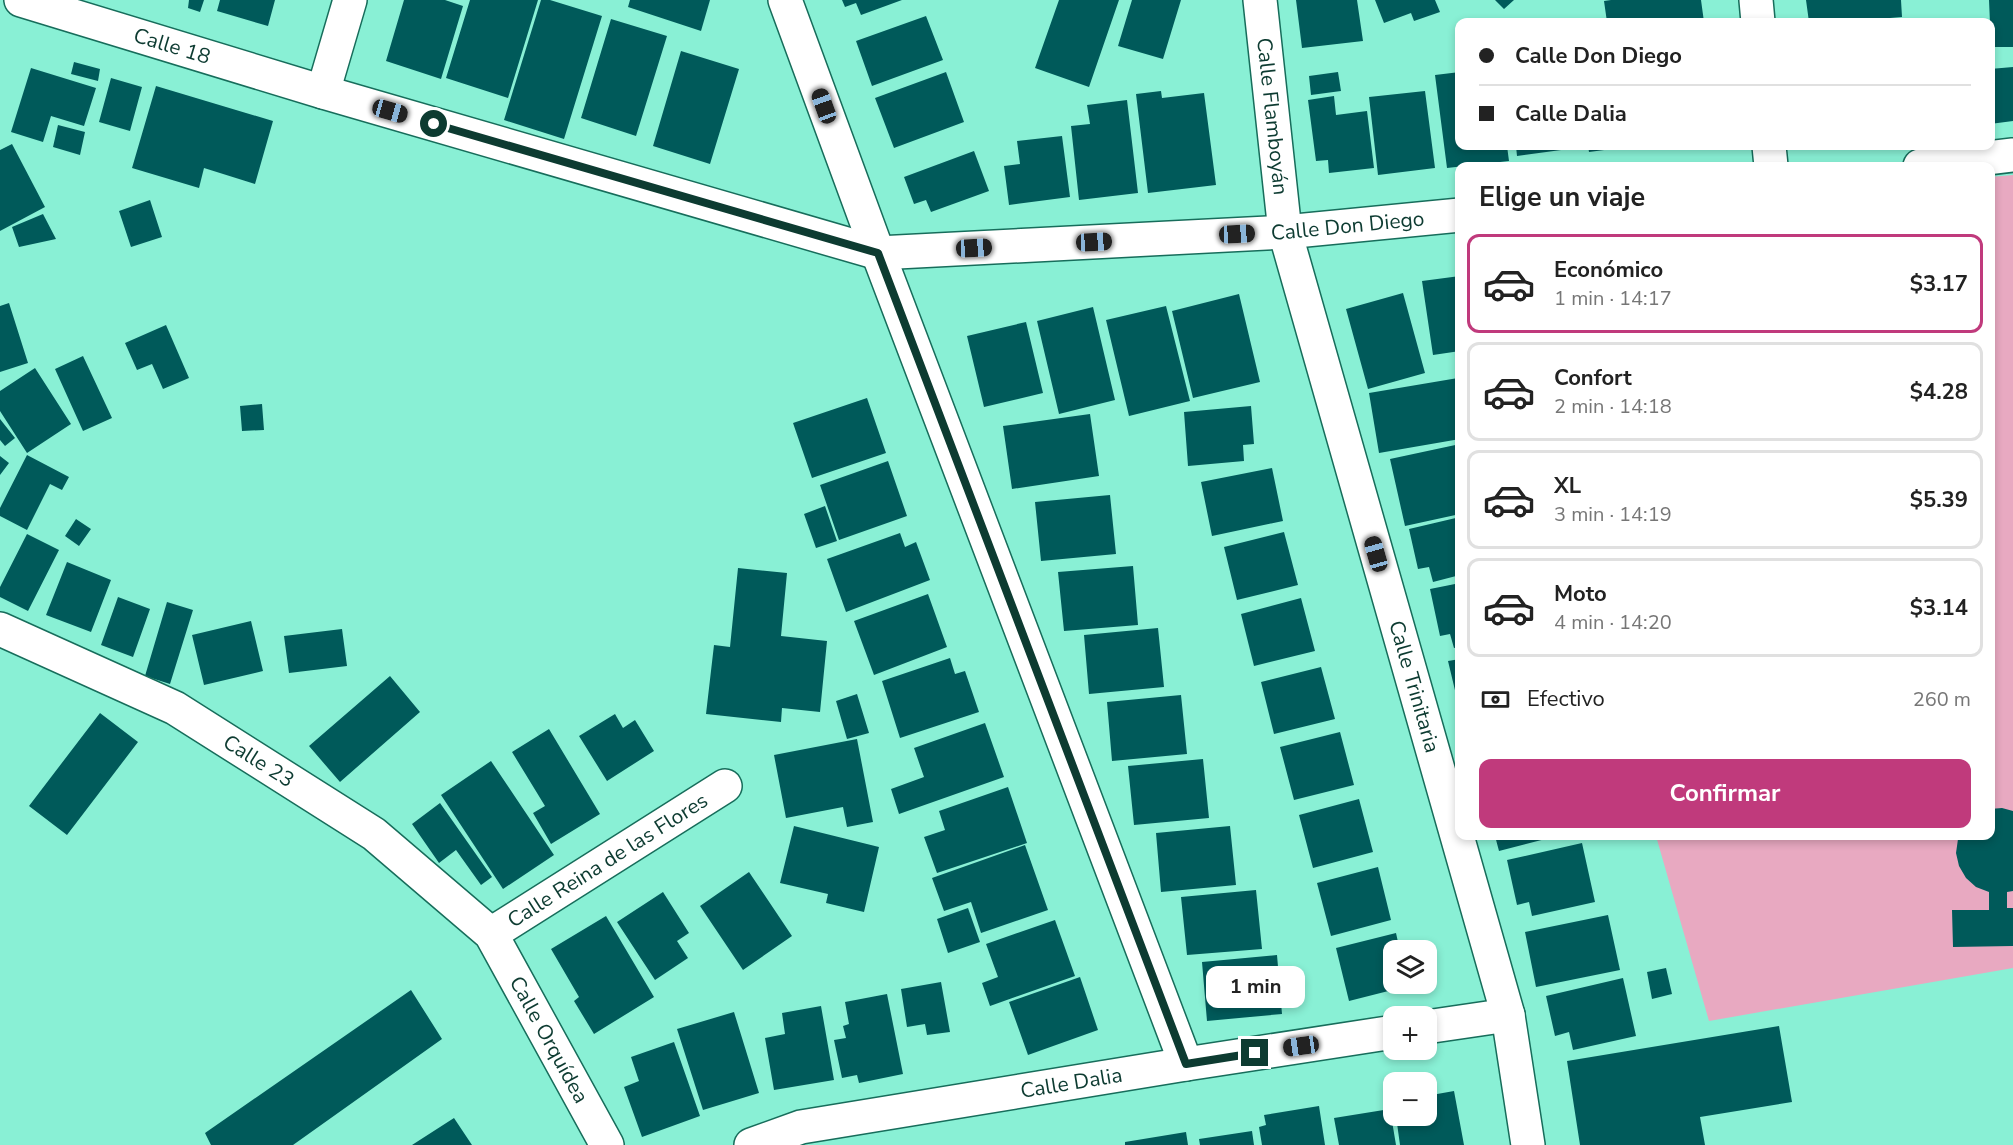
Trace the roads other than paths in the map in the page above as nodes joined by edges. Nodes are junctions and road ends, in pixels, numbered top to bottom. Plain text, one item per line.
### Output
1 (21, 0) edge
2 (350, 0) edge
3 (785, 0) edge
4 (1260, 0) edge
5 (1756, 0) edge
6 (1758, 18) edge
7 (323, 92) junction
8 (2013, 155) edge
9 (1954, 162) edge
10 (1455, 215) edge
11 (1285, 232) junction
12 (878, 253) junction
13 (0, 629) edge
14 (725, 786) dead end
15 (1455, 829) edge
16 (1458, 840) edge
17 (491, 934) junction
18 (1508, 1015) junction
19 (1437, 1025) edge
20 (1383, 1034) edge
21 (1186, 1064) junction
22 (607, 1145) edge
23 (751, 1145) edge
24 (1528, 1145) edge

1 - 7 street, Calle 18
2 - 7 street
3 - 12 street
4 - 11 street, Calle Flamboyán
5 - 6 street
7 - 12 street, Calle Don Diego
8 - 9 street
10 - 11 street, Calle Don Diego
11 - 12 street, Calle Don Diego
11 - 15 street, Calle Trinitaria
12 - 21 street
13 - 17 street, Calle 23
14 - 17 street, Calle Reina de las Flores
16 - 18 street, Calle Trinitaria
17 - 22 street, Calle Orquídea
18 - 19 street
18 - 24 street, Calle Trinitaria
20 - 21 street, Calle Dalia
21 - 23 street, Calle Dalia

